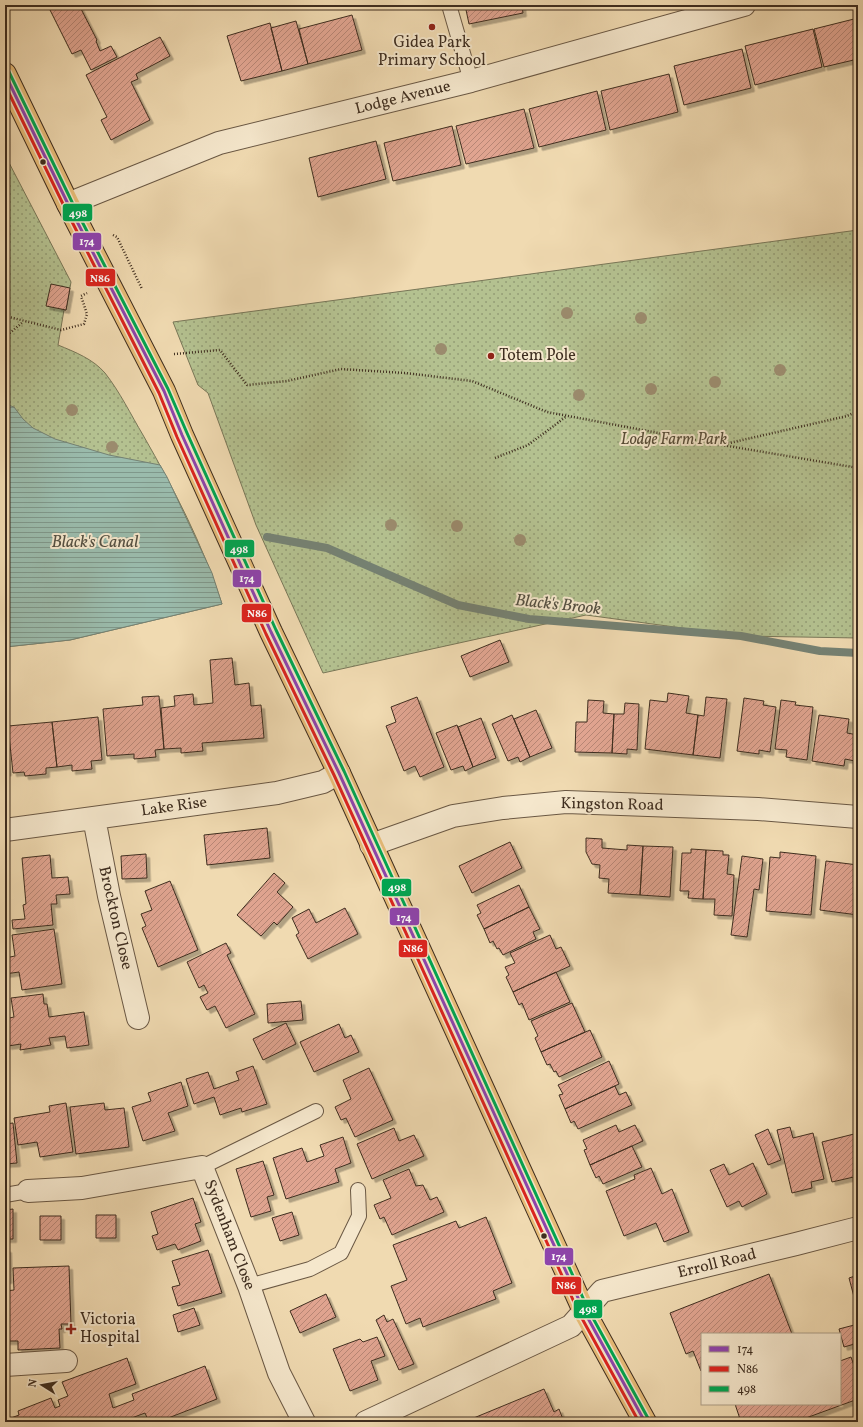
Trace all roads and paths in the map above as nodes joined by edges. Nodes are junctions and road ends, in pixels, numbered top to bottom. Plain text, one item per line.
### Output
1 (449, 5) edge
2 (744, 5) edge
3 (5, 74) edge
4 (471, 81) junction
5 (68, 204) junction
6 (117, 237) dead end
7 (133, 269) dead end
8 (88, 292) dead end
9 (5, 316) edge
10 (23, 322) junction
11 (5, 337) edge
12 (171, 354) dead end
13 (858, 411) edge
14 (568, 416) junction
15 (722, 444) junction
16 (495, 458) dead end
17 (858, 468) edge
18 (339, 773) junction
19 (858, 817) edge
20 (94, 818) junction
21 (5, 830) edge
22 (371, 845) junction
23 (138, 1018) dead end
24 (316, 1110) dead end
25 (202, 1167) junction
26 (358, 1190) dead end
27 (28, 1191) joint
28 (5, 1195) edge
29 (858, 1228) edge
30 (249, 1286) junction
31 (584, 1311) junction
32 (66, 1361) dead end
33 (5, 1365) edge
34 (304, 1422) edge
35 (366, 1422) edge
36 (645, 1422) edge

1 - 4 lane
2 - 4 street, Lodge Avenue
3 - 5 main road
4 - 5 street, Lodge Avenue
5 - 18 main road
6 - 7 path
8 - 10 path
9 - 10 path
10 - 11 path
12 - 14 path
13 - 15 path
14 - 15 path
14 - 16 path
15 - 17 path
18 - 20 street, Lake Rise
18 - 22 main road
19 - 22 street, Kingston Road
20 - 21 street, Lake Rise
20 - 23 street, Brockton Close
22 - 31 main road
24 - 25 lane
25 - 27 street, Sydenham Close
25 - 30 street, Sydenham Close
26 - 30 lane
27 - 28 lane
29 - 31 street, Erroll Road
30 - 34 street, Sydenham Close
31 - 35 street, Erroll Road
31 - 36 main road
32 - 33 street

